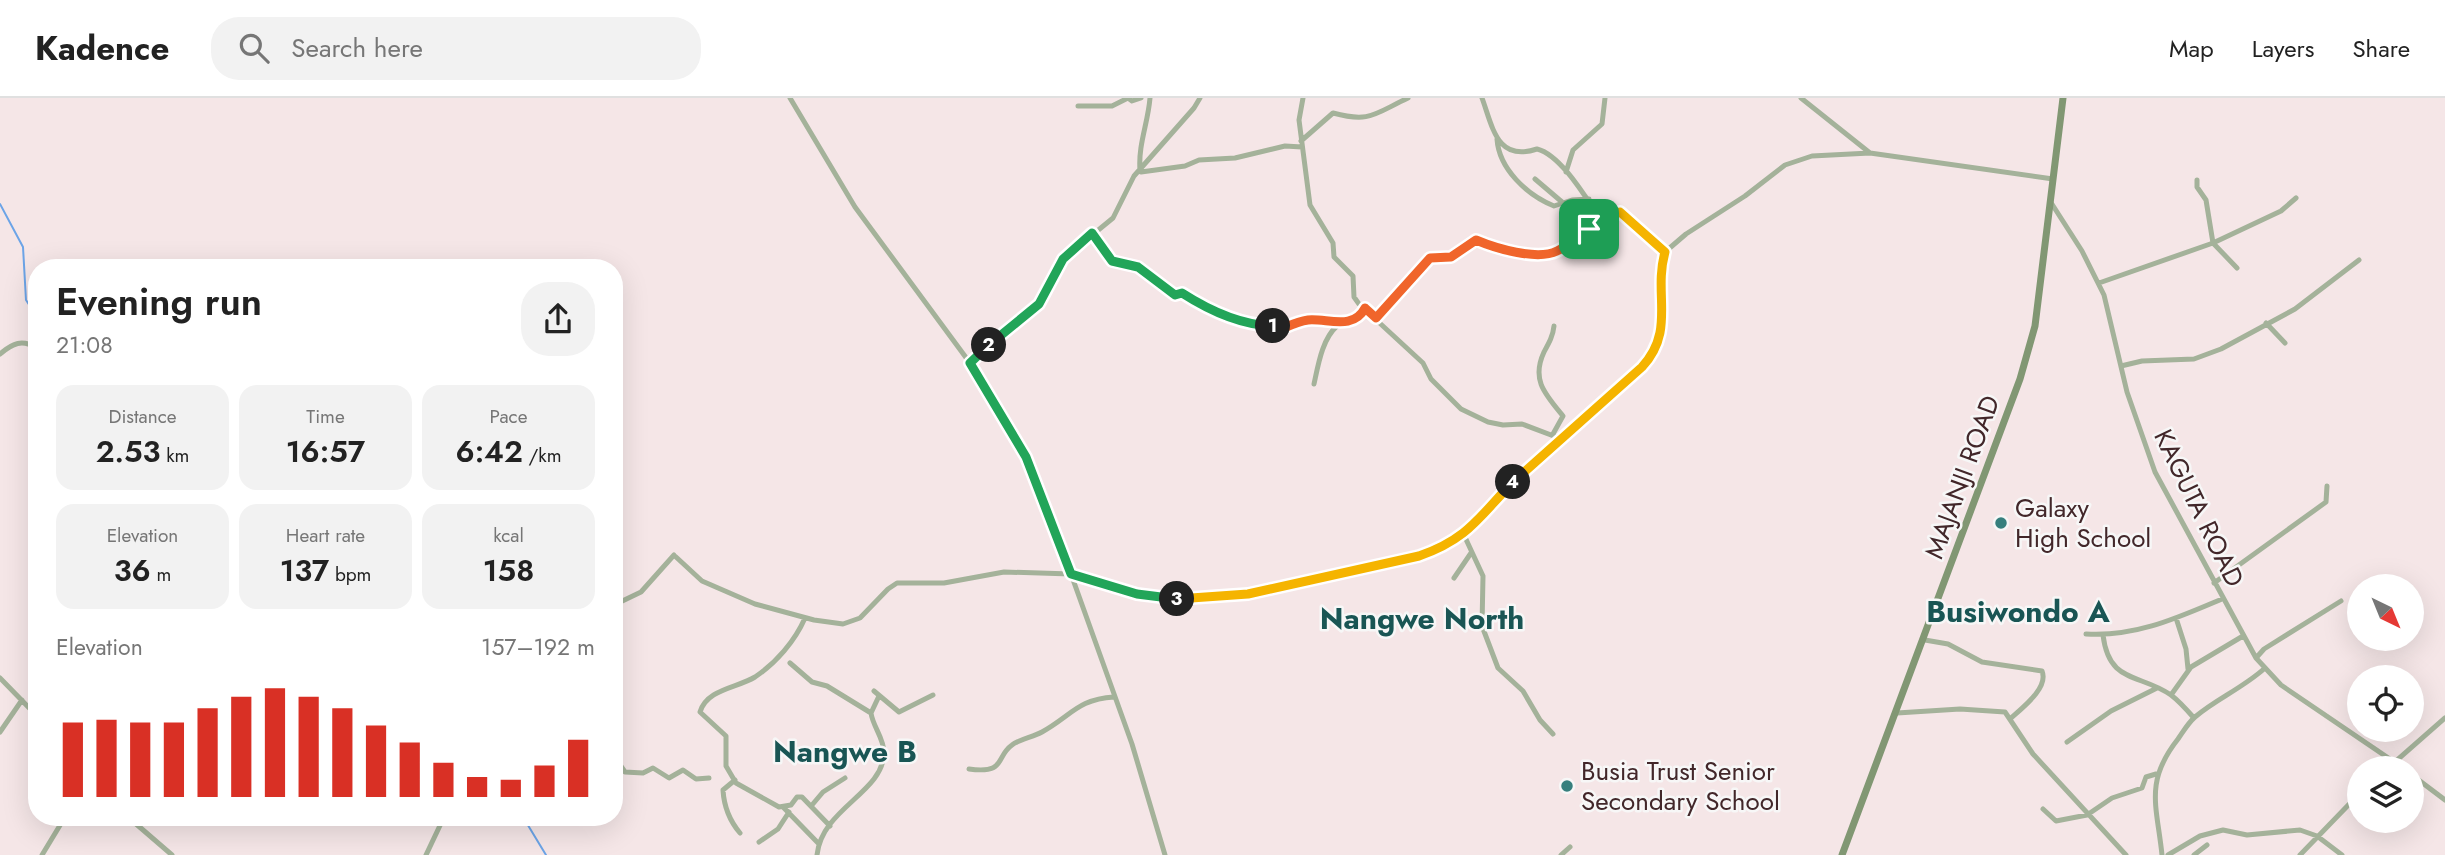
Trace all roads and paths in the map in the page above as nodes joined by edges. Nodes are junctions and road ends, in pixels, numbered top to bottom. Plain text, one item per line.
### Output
1 (790, 98) edge
2 (1141, 98) edge
3 (1150, 98) edge
4 (1200, 98) edge
5 (1303, 98) edge
6 (1408, 98) edge
7 (1482, 98) edge
8 (1605, 98) edge
9 (1801, 98) edge
10 (2063, 98) edge
11 (1078, 106) dead end
12 (1497, 139) junction
13 (1301, 144) junction
14 (1870, 153) junction
15 (1139, 172) junction
16 (1566, 172) junction
17 (1535, 179) dead end
18 (2053, 179) junction
19 (2197, 180) dead end
20 (2296, 198) dead end
21 (1589, 199) junction
22 (2050, 201) junction
23 (1562, 202) junction
24 (1603, 218) junction
25 (1092, 233) junction
26 (2213, 243) junction
27 (1665, 252) junction
28 (2359, 260) dead end
29 (2237, 268) dead end
30 (2099, 283) junction
31 (1365, 308) junction
32 (1376, 318) junction
33 (1343, 323) junction
34 (2266, 323) junction
35 (1554, 326) dead end
36 (28, 343) edge
37 (2284, 343) dead end
38 (0, 354) edge
39 (970, 363) junction
40 (2121, 366) junction
41 (1314, 384) dead end
42 (1556, 436) junction
43 (2327, 486) dead end
44 (1464, 535) junction
45 (1471, 553) junction
46 (1071, 574) junction
47 (1454, 578) dead end
48 (2214, 583) junction
49 (2222, 599) junction
50 (623, 601) edge
51 (2342, 601) dead end
52 (805, 618) junction
53 (2176, 618) junction
54 (2086, 634) dead end
55 (2103, 635) junction
56 (2244, 636) junction
57 (1925, 640) junction
58 (2256, 658) junction
59 (790, 663) dead end
60 (2265, 668) junction
61 (2188, 670) junction
62 (0, 678) edge
63 (2157, 688) junction
64 (873, 691) dead end
65 (879, 695) junction
66 (933, 695) dead end
67 (2171, 695) junction
68 (1114, 697) junction
69 (22, 700) junction
70 (28, 706) edge
71 (871, 713) junction
72 (1897, 713) junction
73 (2194, 718) junction
74 (2445, 718) edge
75 (2010, 719) junction
76 (0, 732) edge
77 (1553, 734) dead end
78 (2067, 742) dead end
79 (2387, 756) edge
80 (2403, 756) edge
81 (623, 769) edge
82 (969, 769) dead end
83 (2156, 774) junction
84 (709, 778) dead end
85 (845, 778) dead end
86 (735, 780) junction
87 (2424, 784) edge
88 (2445, 800) edge
89 (812, 805) junction
90 (2347, 806) edge
91 (786, 809) junction
92 (2043, 809) dead end
93 (2087, 815) junction
94 (60, 826) edge
95 (139, 826) edge
96 (440, 826) edge
97 (830, 826) junction
98 (740, 833) dead end
99 (2317, 836) junction
100 (759, 842) dead end
101 (819, 844) junction
102 (2207, 845) dead end
103 (1570, 847) dead end
104 (2304, 854) edge
105 (42, 855) edge
106 (173, 855) edge
107 (426, 855) edge
108 (817, 855) edge
109 (1165, 855) edge
110 (1561, 855) edge
111 (1842, 855) edge
112 (2126, 855) edge
113 (2162, 855) edge
114 (2168, 855) edge
115 (2194, 855) edge
116 (2342, 855) edge

1 - 39 street
2 - 11 street
3 - 15 street
4 - 15 street
5 - 13 street
6 - 13 street
7 - 12 street
8 - 16 street
9 - 14 street
10 - 18 main road, MAJANJI ROAD
12 - 16 street
12 - 23 street
13 - 15 street
13 - 31 street
14 - 18 street
14 - 27 street
15 - 25 street
16 - 21 street
17 - 23 street
18 - 22 main road, MAJANJI ROAD
19 - 26 street
20 - 26 street
21 - 23 street
21 - 24 street
22 - 30 street, KAGUTA ROAD
22 - 57 main road, MAJANJI ROAD
24 - 27 street
24 - 32 street
25 - 33 street
25 - 39 street
26 - 29 street
26 - 30 street
27 - 42 street
28 - 34 street
30 - 40 street, KAGUTA ROAD
31 - 32 street
31 - 33 street
32 - 42 street
33 - 41 street
34 - 37 street
34 - 40 street
35 - 42 street
36 - 38 street
39 - 46 street
40 - 48 street, KAGUTA ROAD
42 - 44 street
43 - 48 street
44 - 45 street
44 - 46 street
45 - 47 street
45 - 77 street
46 - 52 street
46 - 68 street
48 - 49 street, KAGUTA ROAD
49 - 53 street
49 - 56 street, KAGUTA ROAD
50 - 52 street
51 - 58 street
52 - 86 street
53 - 55 street
53 - 61 street
54 - 55 street
55 - 63 street
56 - 58 street, KAGUTA ROAD
56 - 61 street
57 - 72 main road, MAJANJI ROAD
57 - 75 street
58 - 60 street, KAGUTA ROAD
59 - 71 street
60 - 73 street
60 - 79 street, KAGUTA ROAD
61 - 67 street
62 - 69 street
63 - 67 street
63 - 78 street
64 - 65 street
65 - 66 street
65 - 71 street
67 - 73 street
68 - 82 street
68 - 109 street
69 - 70 street
69 - 76 street
71 - 97 street
72 - 75 street
72 - 111 main road, MAJANJI ROAD
73 - 83 street
74 - 80 street
75 - 93 street
81 - 84 street
83 - 93 street
83 - 113 street
85 - 89 street
86 - 91 street
86 - 98 street
87 - 88 street
89 - 91 street
89 - 97 street
90 - 99 street
91 - 100 street
91 - 101 street
92 - 93 street
93 - 112 street
94 - 105 street
95 - 106 street
96 - 107 street
97 - 101 street
99 - 104 street
99 - 114 street
99 - 116 street
101 - 108 street
102 - 115 street
103 - 110 street

